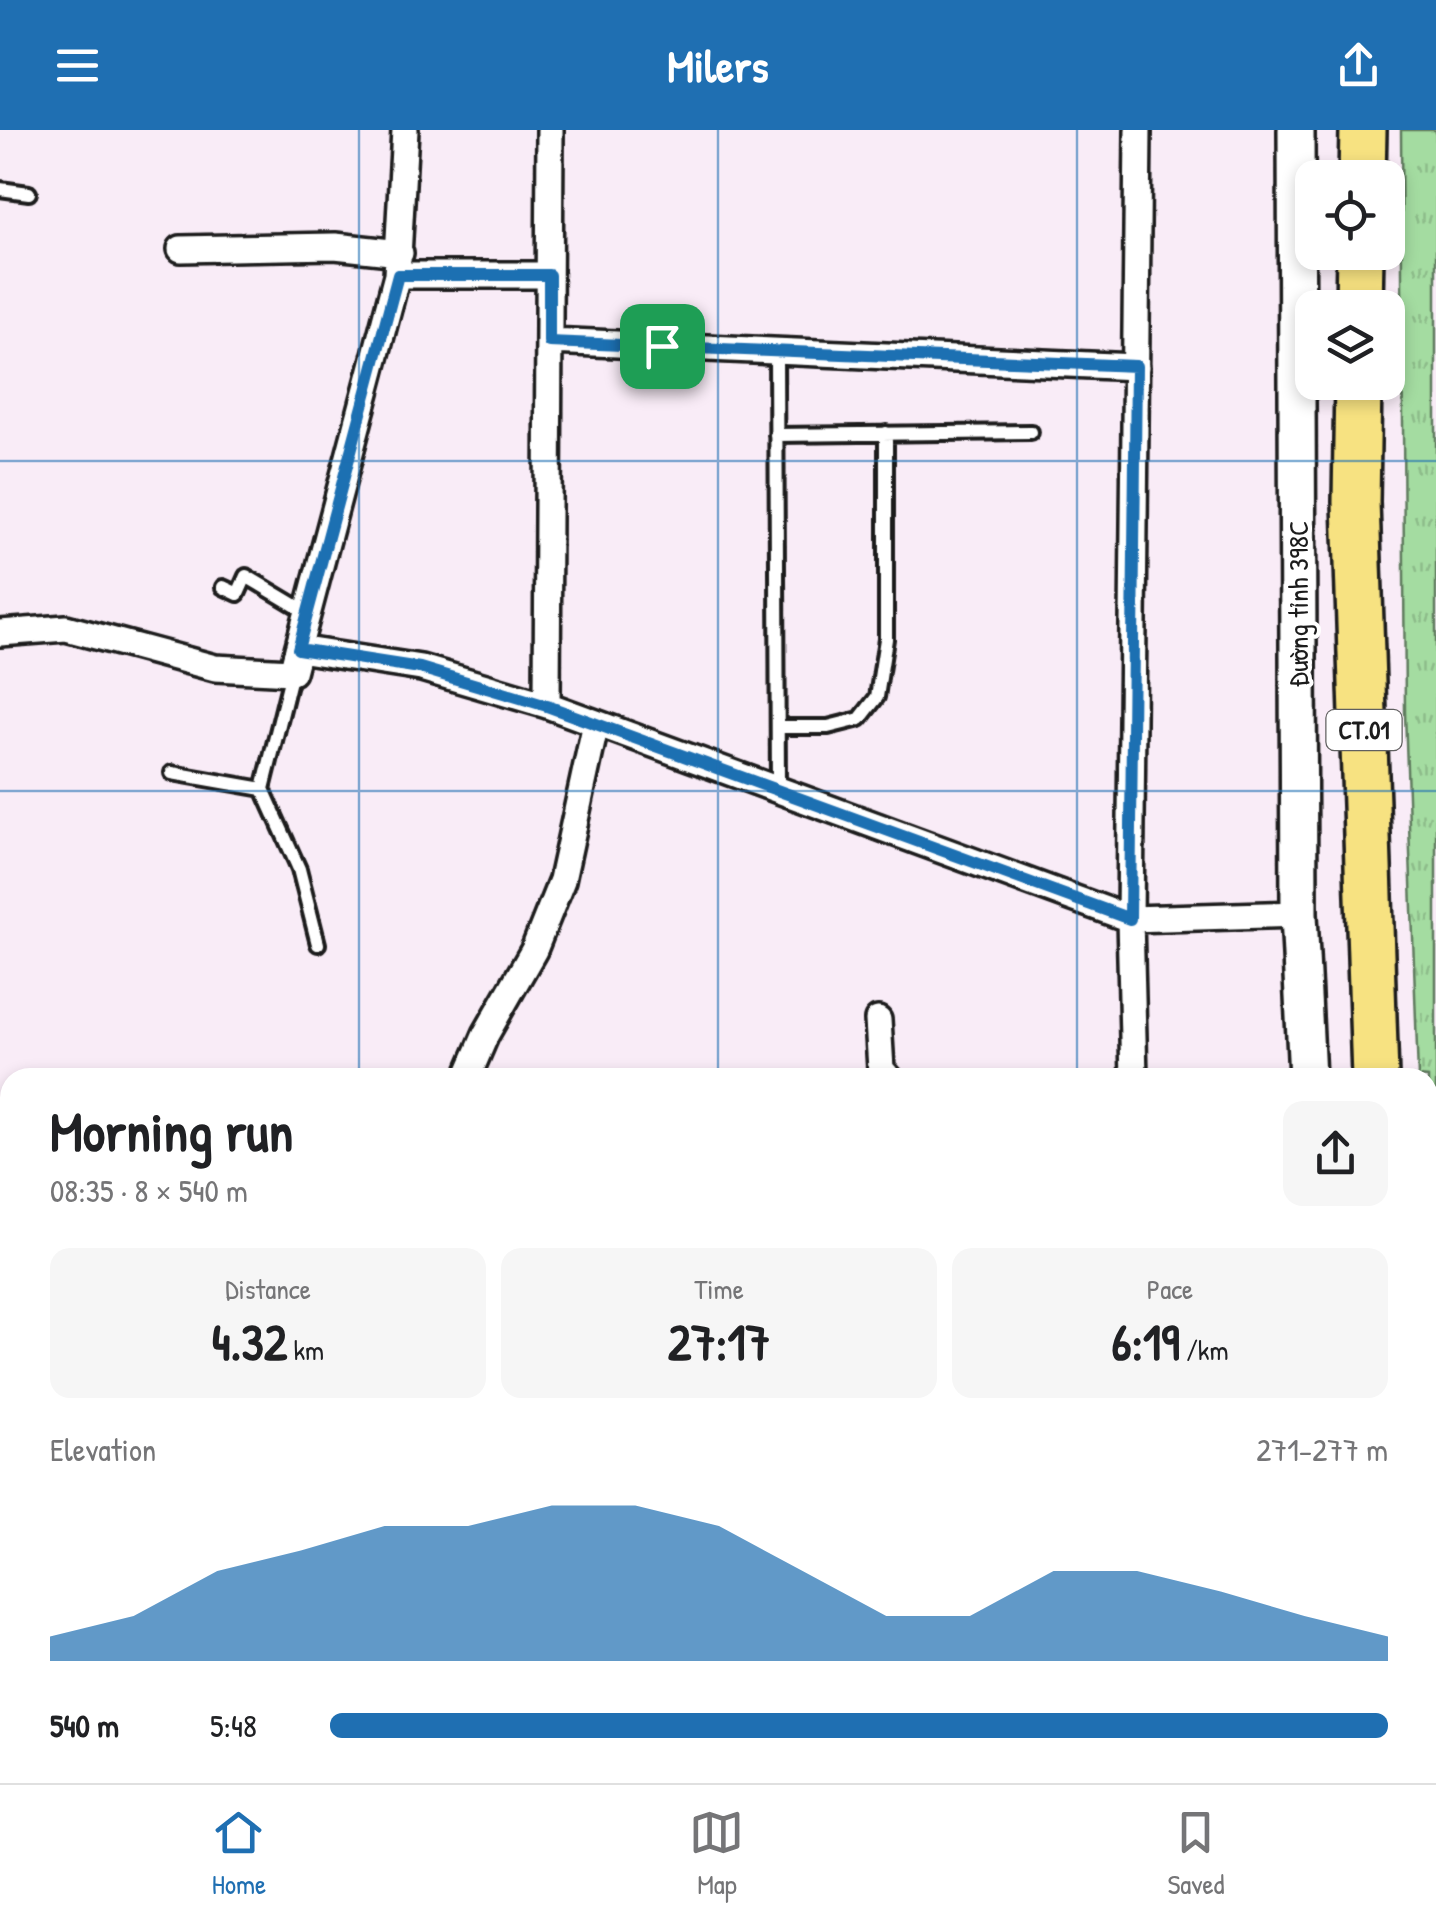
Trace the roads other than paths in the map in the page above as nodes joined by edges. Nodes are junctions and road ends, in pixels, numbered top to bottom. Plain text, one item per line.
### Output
1 (405, 130) edge
2 (550, 130) edge
3 (1138, 130) edge
4 (1296, 130) edge
5 (1363, 130) edge
6 (1362, 160) edge
7 (0, 189) edge
8 (29, 194) dead end
9 (181, 249) dead end
10 (399, 264) junction
11 (549, 275) junction
12 (549, 342) junction
13 (776, 351) junction
14 (1136, 366) junction
15 (1358, 400) edge
16 (1031, 432) dead end
17 (886, 433) junction
18 (776, 435) junction
19 (222, 587) dead end
20 (308, 614) junction
21 (0, 633) edge
22 (295, 661) junction
23 (547, 706) junction
24 (596, 723) junction
25 (778, 727) junction
26 (172, 773) dead end
27 (263, 789) junction
28 (778, 790) junction
29 (1299, 914) junction
30 (1130, 919) junction
31 (318, 944) dead end
32 (878, 1020) dead end
33 (471, 1068) edge
34 (881, 1068) edge
35 (1134, 1068) edge
36 (1307, 1068) edge
37 (1376, 1068) edge

1 - 10 street
2 - 11 street
3 - 14 street
4 - 29 main road, Đường tỉnh 398C
5 - 6 highway
7 - 8 lane
9 - 10 street
10 - 11 street
10 - 20 street
11 - 12 street
12 - 13 street
12 - 23 street
13 - 14 street
13 - 18 lane
14 - 30 street
15 - 37 highway, CT.01
16 - 17 lane
17 - 18 lane
17 - 25 lane
18 - 25 lane
19 - 20 lane
20 - 22 street
21 - 22 street
22 - 23 street
22 - 27 lane
23 - 24 street
24 - 28 street
24 - 33 street
25 - 28 lane
26 - 27 lane
27 - 31 lane
28 - 30 street
29 - 30 street
29 - 36 main road, Đường tỉnh 398C
30 - 35 street
32 - 34 street

